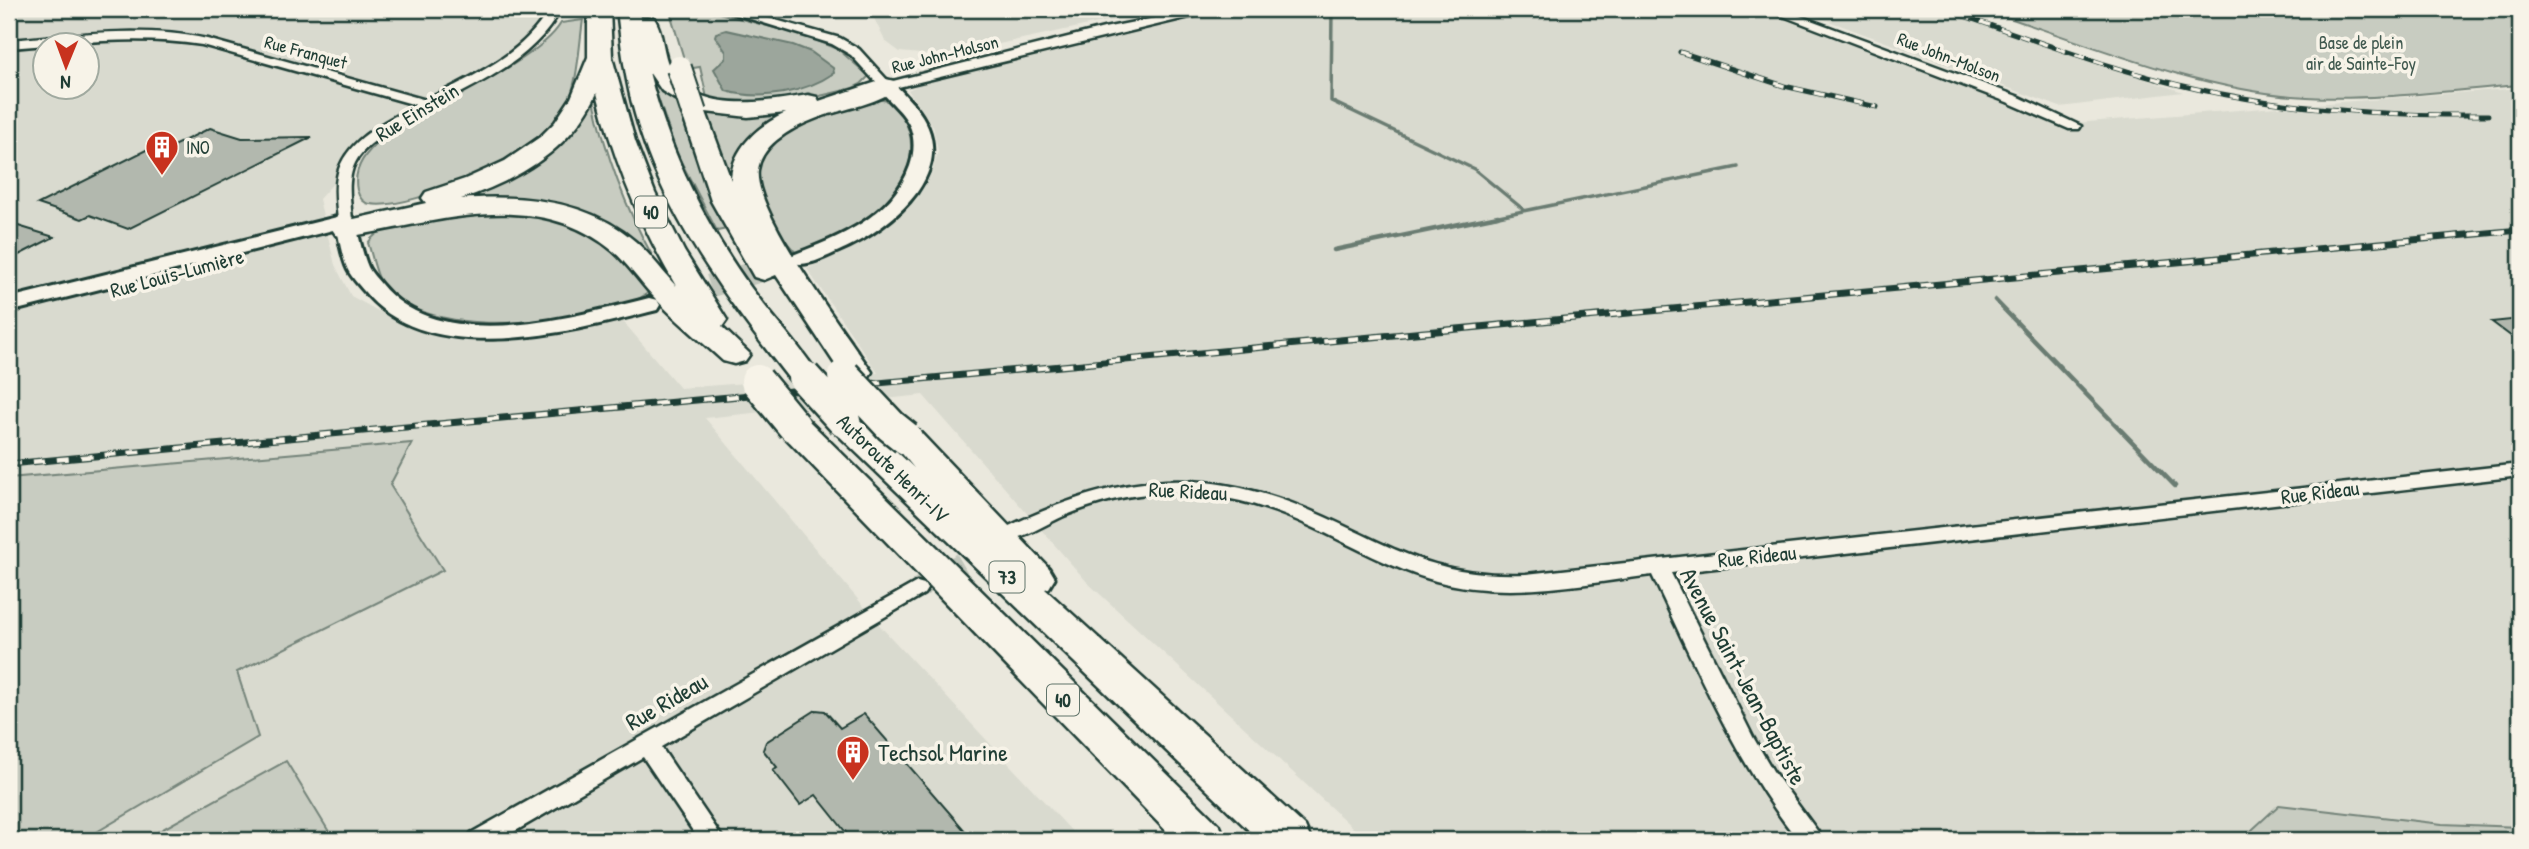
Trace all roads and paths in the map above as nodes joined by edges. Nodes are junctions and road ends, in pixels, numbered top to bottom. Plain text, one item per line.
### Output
1 (555, 9) edge
2 (599, 9) edge
3 (628, 9) edge
4 (642, 9) edge
5 (659, 9) edge
6 (724, 9) edge
7 (1217, 9) edge
8 (1771, 9) edge
9 (9, 44) edge
10 (600, 57) junction
11 (886, 86) junction
12 (426, 104) junction
13 (2074, 126) dead end
14 (346, 225) junction
15 (800, 259) tunnel mouth
16 (9, 305) edge
17 (649, 305) tunnel mouth
18 (9, 317) edge
19 (734, 354) junction
20 (850, 374) junction
21 (2520, 470) edge
22 (1016, 531) dead end
23 (1658, 567) junction
24 (916, 589) tunnel mouth
25 (1174, 731) junction
26 (646, 743) junction
27 (479, 840) edge
28 (712, 840) edge
29 (1204, 840) edge
30 (1289, 840) edge
31 (1812, 840) edge

1 - 12 street, Rue Einstein
2 - 10 highway, Autoroute Henri-IV / 40
3 - 25 highway, Autoroute Henri-IV / 73, bridge
4 - 11 highway
5 - 20 highway, bridge
6 - 11 street
7 - 11 street, Rue John-Molson
8 - 13 street, Rue John-Molson
9 - 12 street, Rue Franquet
10 - 14 highway
10 - 19 highway, Autoroute Henri-IV / 40
11 - 15 street
11 - 20 highway
12 - 14 street, Rue Einstein
14 - 16 street, Rue Louis-Lumière
14 - 17 street, Rue Einstein
14 - 18 street, Rue Louis-Lumière
14 - 19 highway
19 - 29 highway, Autoroute Henri-IV / 40, bridge
20 - 25 highway, bridge
21 - 23 street, Rue Rideau
22 - 23 street, Rue Rideau
23 - 31 street, Avenue Saint-Jean-Baptiste
24 - 26 street, Rue Rideau
25 - 30 highway, Autoroute Henri-IV
26 - 27 street, Rue Rideau
26 - 28 street

